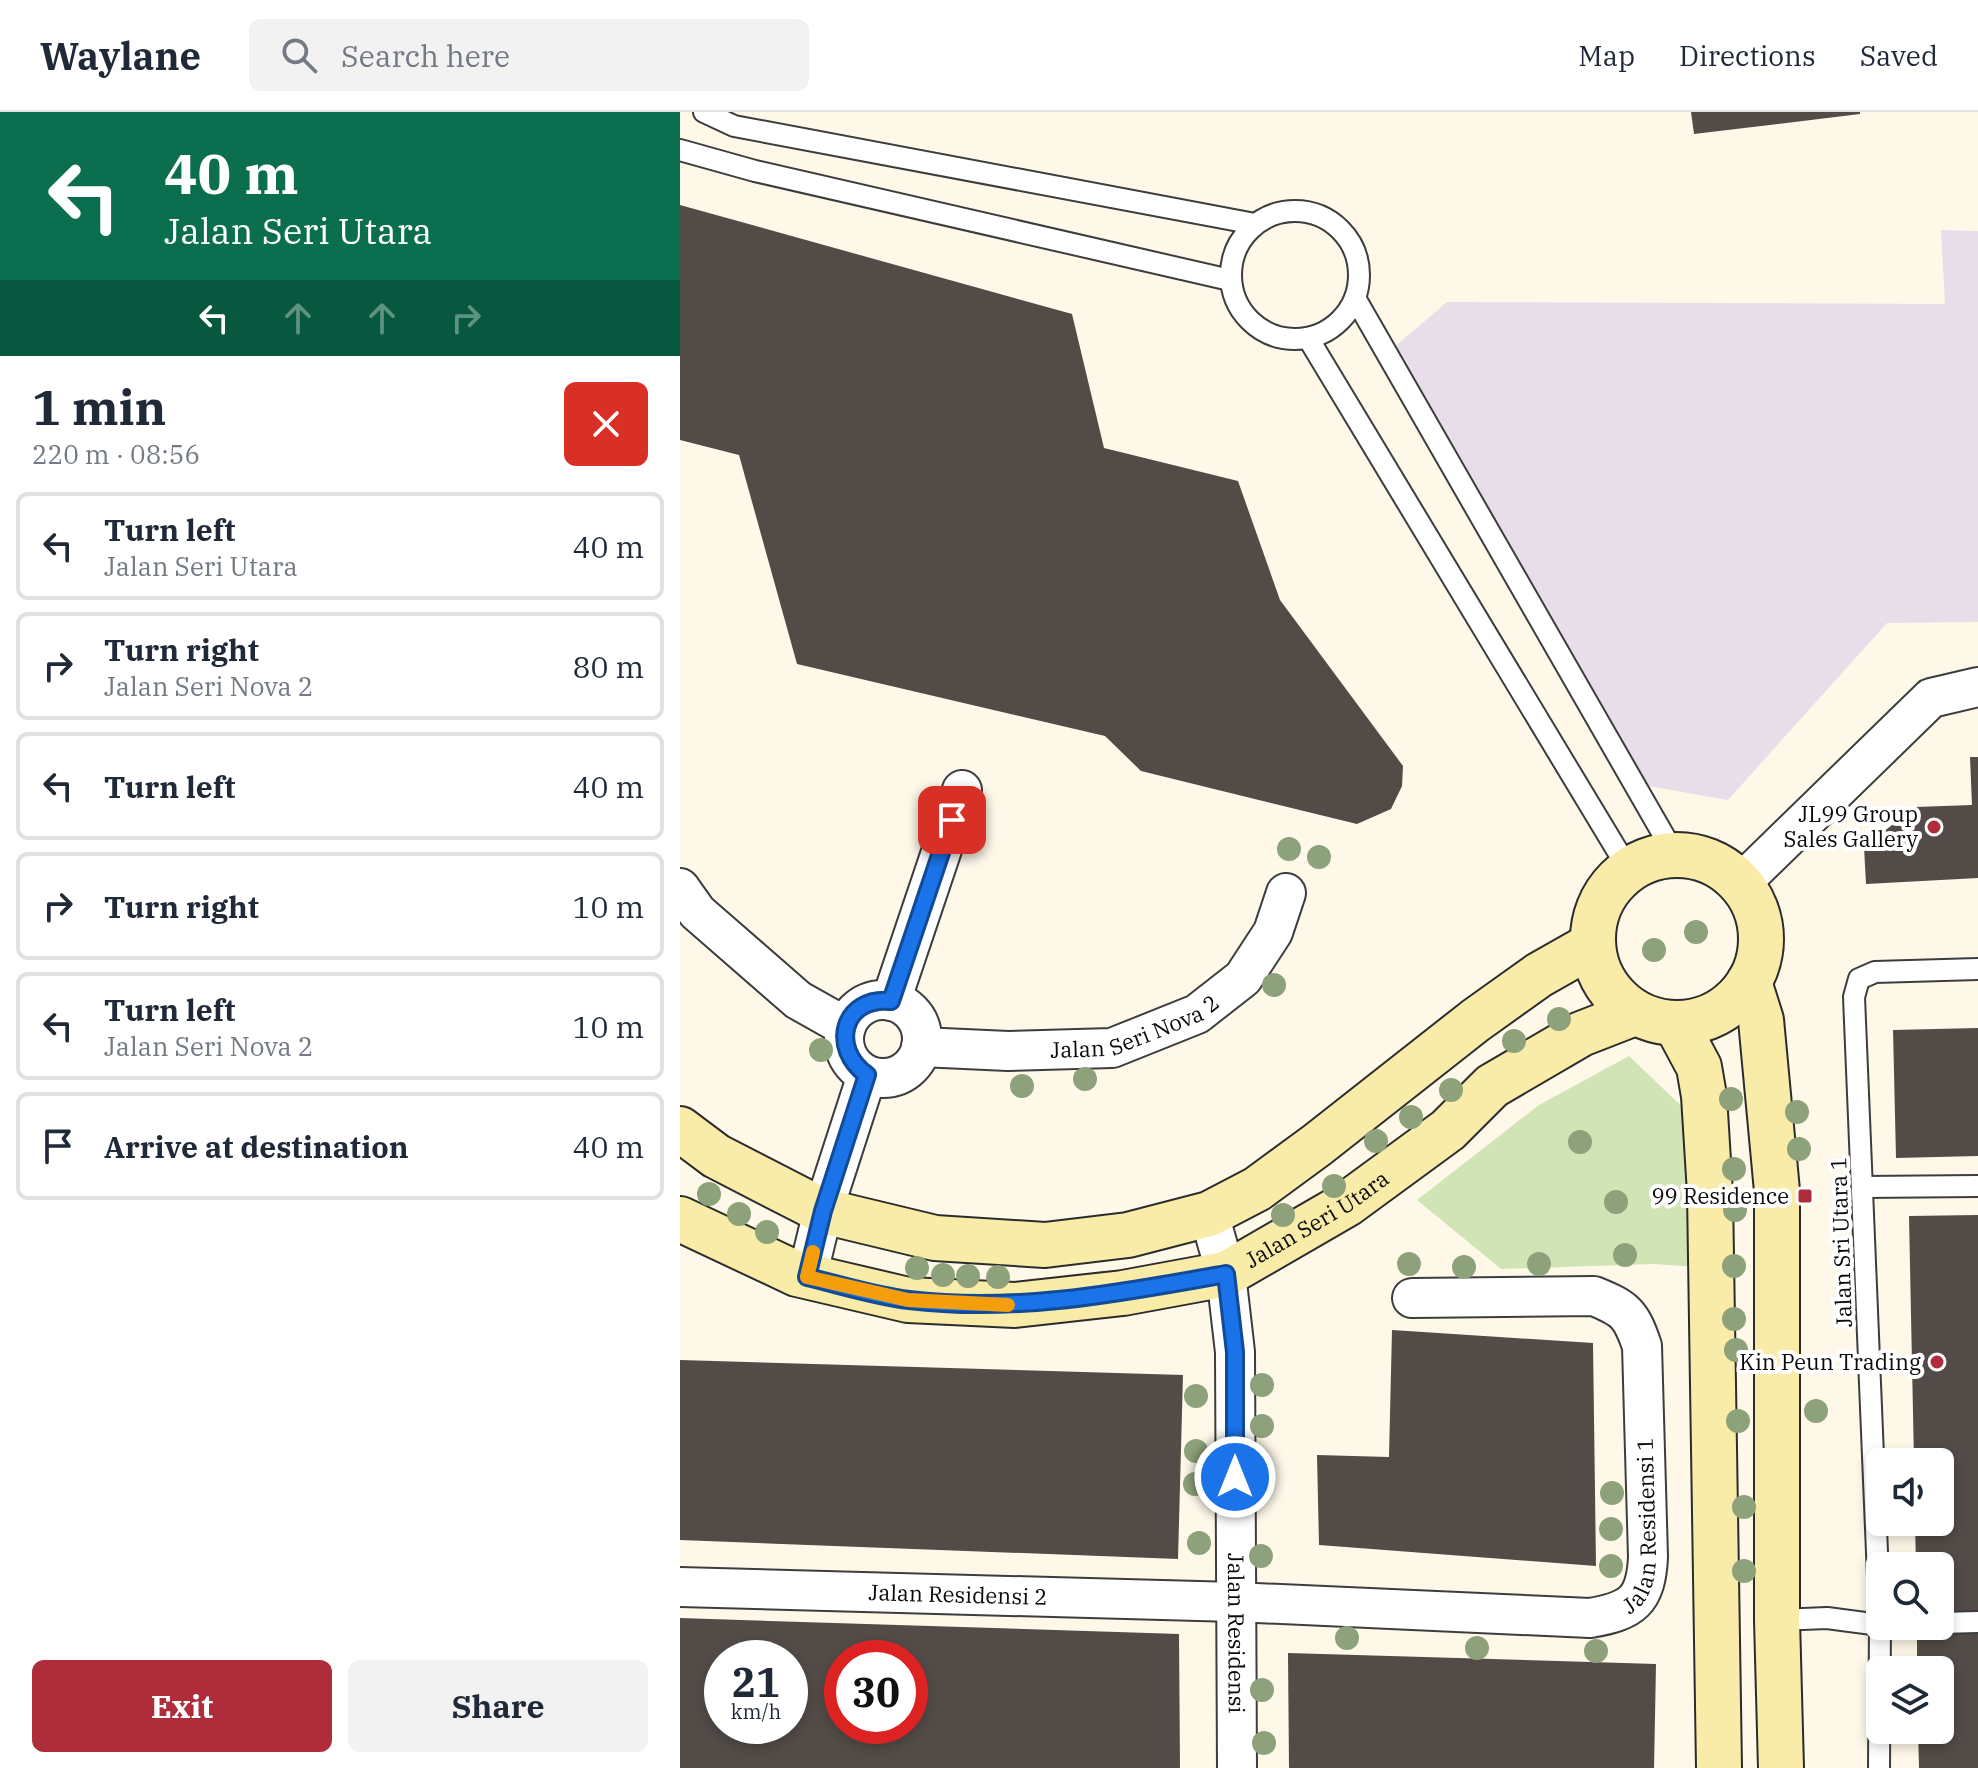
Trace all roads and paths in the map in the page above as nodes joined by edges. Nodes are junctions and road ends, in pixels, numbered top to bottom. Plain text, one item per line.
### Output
1 (704, 112) edge
2 (680, 150) edge
3 (1255, 224) junction
4 (1230, 280) junction
5 (1355, 298) junction
6 (1308, 338) junction
7 (1978, 687) edge
8 (962, 790) dead end
9 (1675, 855) junction
10 (1629, 870) junction
11 (1740, 884) junction
12 (680, 888) edge
13 (1286, 893) dead end
14 (1592, 945) junction
15 (1978, 969) edge
16 (1749, 982) junction
17 (891, 1001) junction
18 (1656, 1018) junction
19 (846, 1027) junction
20 (921, 1047) junction
21 (867, 1075) junction
22 (680, 1129) edge
23 (1978, 1186) edge
24 (1863, 1187) junction
25 (823, 1211) junction
26 (1209, 1214) junction
27 (680, 1219) edge
28 (1226, 1274) junction
29 (807, 1277) junction
30 (1412, 1298) dead end
31 (1877, 1552) edge
32 (680, 1587) edge
33 (1235, 1602) junction
34 (1777, 1620) junction
35 (1978, 1622) edge
36 (1866, 1623) edge
37 (1954, 1623) edge
38 (1880, 1640) edge
39 (1237, 1768) edge
40 (1719, 1768) edge
41 (1781, 1768) edge
42 (1879, 1768) edge

1 - 3 lane
2 - 4 lane
3 - 4 lane
3 - 5 lane
4 - 6 lane
5 - 6 lane
5 - 9 lane
6 - 10 lane
7 - 11 street
8 - 17 street
9 - 10 street
9 - 11 street
10 - 14 street
11 - 16 street
12 - 19 street
13 - 20 street, Jalan Seri Nova 2
14 - 18 street
14 - 26 street
15 - 24 lane, Jalan Sri Utara 1
16 - 18 street
16 - 34 street
17 - 19 street
17 - 20 street
18 - 28 street, Jalan Seri Utara
18 - 40 street
19 - 21 street
20 - 21 street
21 - 25 street
22 - 25 street
23 - 24 lane
24 - 31 lane, Jalan Sri Utara 1
25 - 26 street
25 - 29 street
26 - 28 street, Jalan Residensi
27 - 29 street, Jalan Seri Utara
28 - 29 street, Jalan Seri Utara
28 - 33 street, Jalan Residensi
30 - 33 street, Jalan Residensi 1
32 - 33 street, Jalan Residensi 2
33 - 39 street, Jalan Residensi
34 - 36 lane
34 - 41 street
35 - 37 lane
38 - 42 lane, Jalan Sri Utara 1

